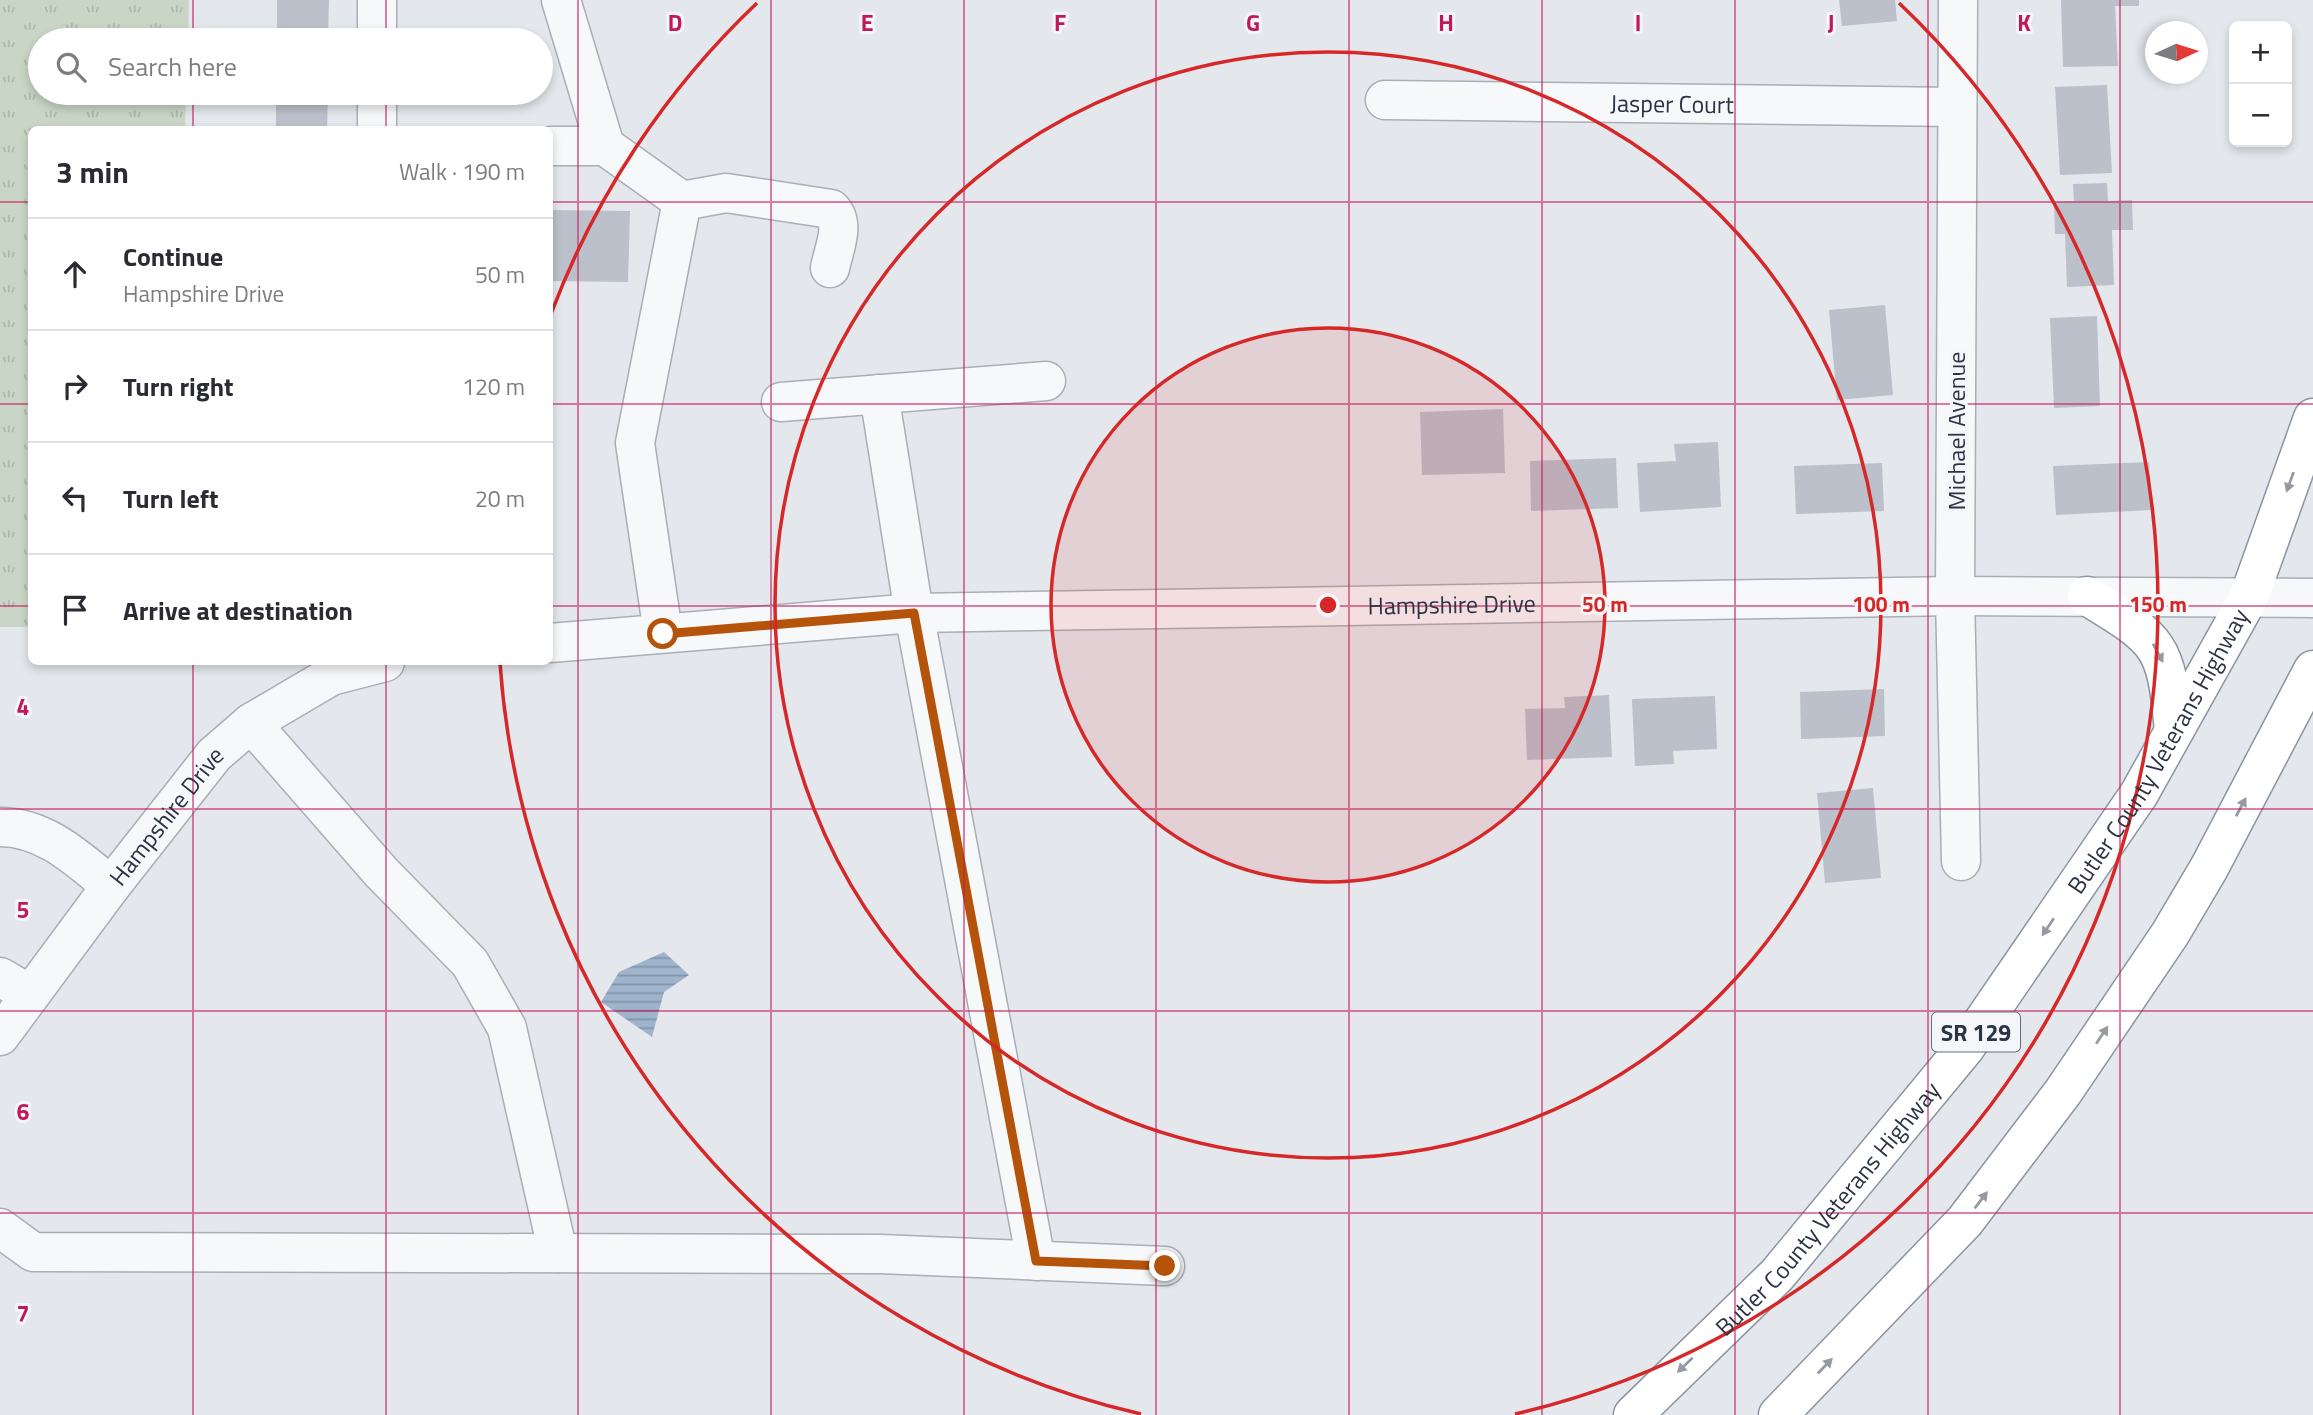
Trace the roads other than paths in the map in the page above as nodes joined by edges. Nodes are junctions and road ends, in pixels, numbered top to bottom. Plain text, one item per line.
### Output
1 (377, 0) edge
2 (561, 0) edge
3 (1958, 0) edge
4 (377, 28) edge
5 (1385, 100) dead end
6 (377, 105) edge
7 (1958, 107) junction
8 (377, 126) edge
9 (553, 146) edge
10 (605, 146) junction
11 (682, 201) junction
12 (830, 268) dead end
13 (1046, 381) dead end
14 (879, 394) junction
15 (781, 401) dead end
16 (2313, 418) edge
17 (1955, 596) junction
18 (2087, 596) junction
19 (2249, 597) junction
20 (2313, 598) edge
21 (914, 613) junction
22 (663, 634) junction
23 (553, 643) edge
24 (374, 665) edge
25 (2313, 670) edge
26 (251, 723) junction
27 (2174, 731) junction
28 (0, 827) edge
29 (1961, 861) dead end
30 (111, 886) junction
31 (15, 986) edge
32 (0, 1036) edge
33 (0, 1228) edge
34 (558, 1253) junction
35 (1036, 1261) junction
36 (1165, 1266) dead end
37 (1633, 1415) edge
38 (1778, 1415) edge

1 - 4 street
2 - 10 street
3 - 7 street, Michael Avenue
5 - 7 street, Jasper Court
6 - 8 street
7 - 17 street, Michael Avenue
9 - 10 street
10 - 11 street
11 - 12 street
11 - 22 street
13 - 14 street
14 - 15 street
14 - 21 street
16 -> 19 highway, SR 129
17 - 18 street, Hampshire Drive
17 - 21 street, Hampshire Drive
17 - 29 street, Michael Avenue
18 - 19 street, Hampshire Drive
18 -> 27 highway
19 - 20 street, Hampshire Drive
19 - 27 highway, Butler County Veterans Highway / SR 129
21 - 22 street, Hampshire Drive
21 - 35 street
22 - 23 street, Hampshire Drive
24 - 26 street, Hampshire Drive
38 -> 25 highway
26 - 30 street, Hampshire Drive
26 - 34 street
27 -> 37 highway, Butler County Veterans Highway / SR 129
28 - 30 street
30 - 31 street, Hampshire Drive
31 - 32 street, Hampshire Drive
33 - 34 street
34 - 35 street
35 - 36 street

